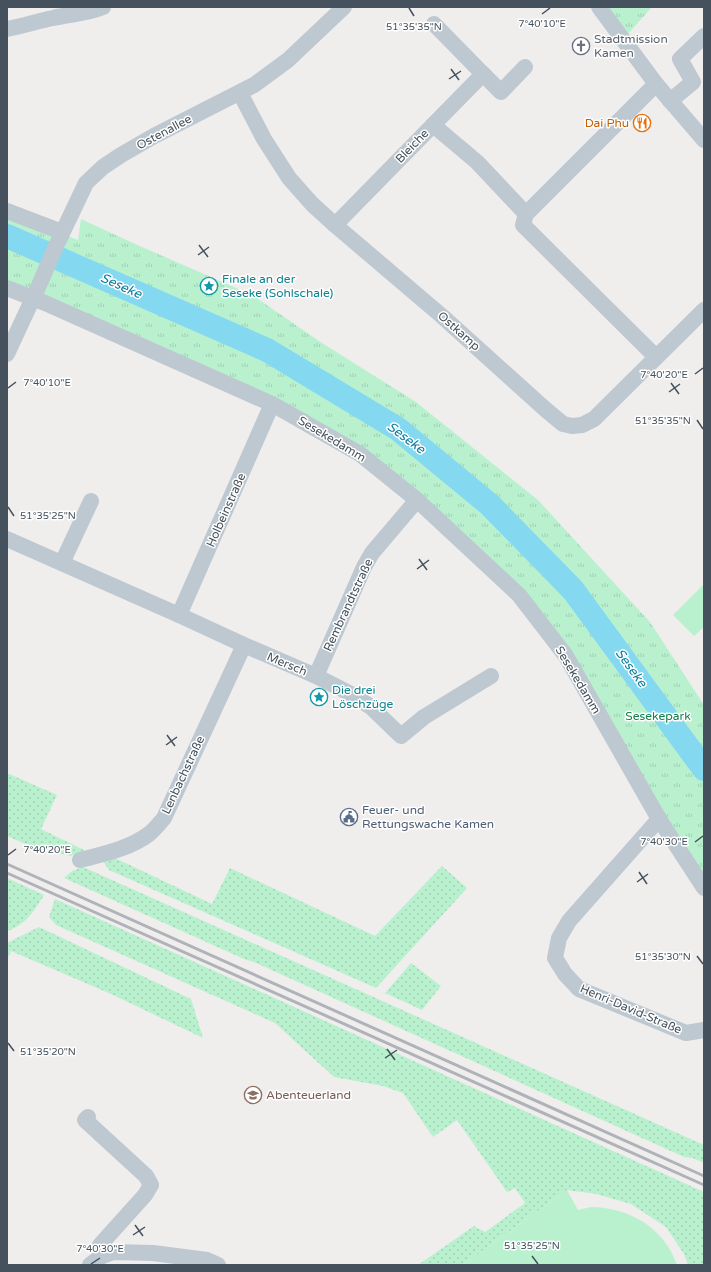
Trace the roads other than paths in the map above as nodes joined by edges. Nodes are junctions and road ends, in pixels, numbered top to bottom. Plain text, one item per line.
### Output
1 (103, 7) edge
2 (344, 7) edge
3 (599, 7) edge
4 (49, 12) edge
5 (434, 24) dead end
6 (7, 29) edge
7 (704, 36) edge
8 (525, 67) dead end
9 (483, 74) junction
10 (656, 84) junction
11 (240, 93) junction
12 (670, 101) junction
13 (433, 125) junction
14 (704, 140) edge
15 (7, 211) edge
16 (526, 214) junction
17 (335, 225) junction
18 (60, 238) junction
19 (7, 288) edge
20 (33, 298) junction
21 (704, 310) edge
22 (7, 354) edge
23 (656, 358) junction
24 (272, 404) junction
25 (91, 500) dead end
26 (417, 500) junction
27 (7, 539) edge
28 (62, 563) junction
29 (179, 615) junction
30 (244, 645) junction
31 (316, 676) junction
32 (491, 676) dead end
33 (659, 819) junction
34 (80, 860) dead end
35 (704, 888) edge
36 (704, 1030) edge
37 (88, 1117) dead end
38 (96, 1260) edge
39 (218, 1265) edge

1 - 4 street
2 - 11 street, Ostenallee
3 - 10 street
4 - 6 street
5 - 9 street
7 - 12 street
8 - 9 street
9 - 13 street
10 - 12 street
10 - 16 street
11 - 17 street, Ostkamp
11 - 18 street, Ostenallee
12 - 14 street
13 - 16 street, Bleiche
13 - 17 street, Bleiche
15 - 18 street
16 - 23 street
17 - 23 street, Ostkamp
18 - 20 street, Ostenallee
19 - 20 street, Sesekedamm
20 - 22 street, Ostenallee
20 - 24 street, Sesekedamm
21 - 23 street, Ostkamp
24 - 26 street, Sesekedamm
24 - 29 street, Holbeinstraße
25 - 28 street
26 - 31 street, Rembrandtstraße
26 - 33 street, Sesekedamm
27 - 28 street, Mersch
28 - 29 street, Mersch
29 - 30 street, Mersch
30 - 31 street, Mersch
30 - 34 street, Lenbachstraße
31 - 32 street, Mersch
33 - 35 street
33 - 36 street, Henri-David-Straße
37 - 38 street
38 - 39 street

